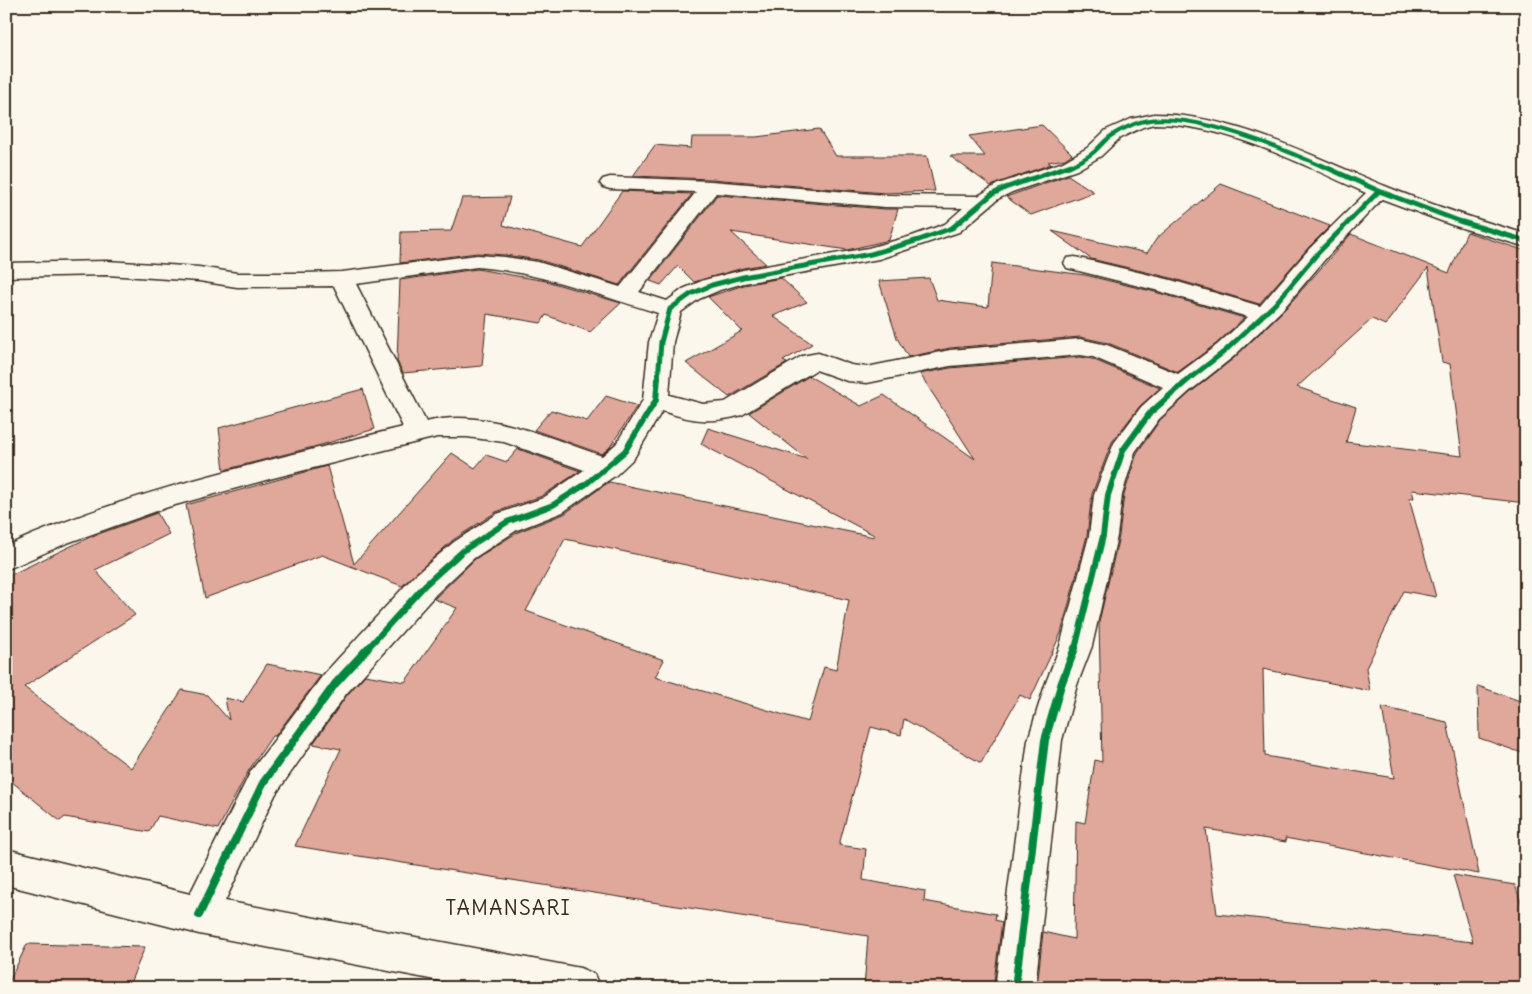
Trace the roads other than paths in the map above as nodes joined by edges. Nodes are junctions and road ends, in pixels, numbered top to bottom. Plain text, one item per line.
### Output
1 (610, 183) dead end
2 (711, 187) junction
3 (1379, 191) junction
4 (980, 202) junction
5 (1526, 241) edge
6 (1075, 263) dead end
7 (6, 270) edge
8 (342, 279) junction
9 (624, 296) junction
10 (670, 309) junction
11 (1264, 314) junction
12 (1181, 385) junction
13 (656, 400) junction
14 (419, 433) junction
15 (608, 468) junction
16 (6, 559) edge
17 (6, 867) edge
18 (199, 914) junction
19 (580, 988) edge
20 (1015, 988) edge

1 - 2 street
2 - 4 street
2 - 9 street
3 - 4 street
3 - 5 street
3 - 11 street
4 - 10 street
6 - 11 street
7 - 8 street
8 - 9 street
8 - 14 street
9 - 10 street
10 - 13 street
11 - 12 street
12 - 13 street
12 - 20 street
13 - 15 street
14 - 15 street
14 - 16 street
15 - 18 street
17 - 18 street
18 - 19 street

